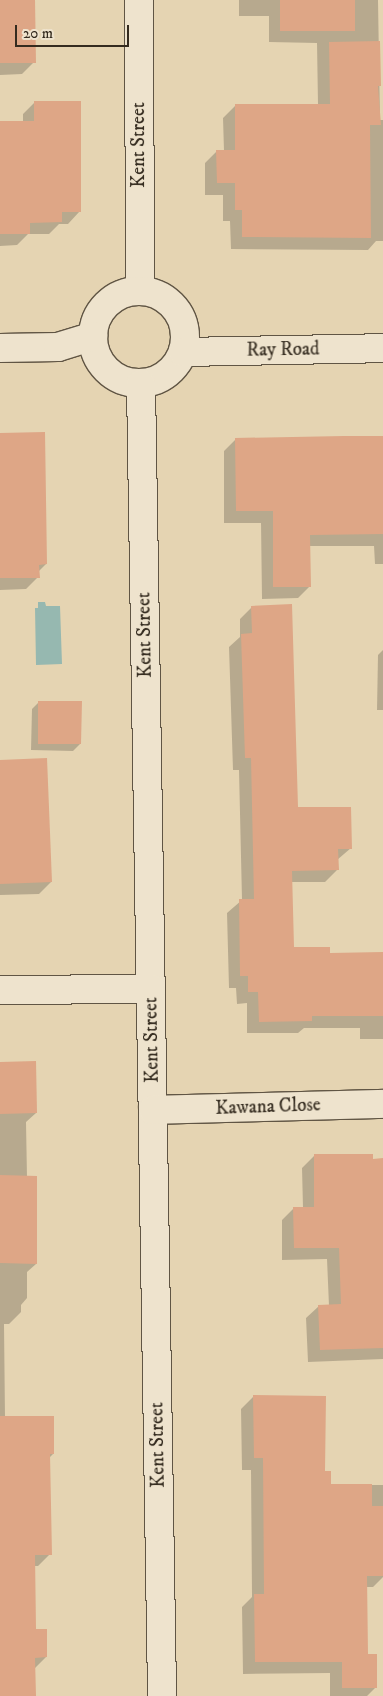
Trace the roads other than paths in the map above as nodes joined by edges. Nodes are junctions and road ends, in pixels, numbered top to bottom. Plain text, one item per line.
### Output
1 (139, 0) edge
2 (140, 291) junction
3 (93, 336) junction
4 (0, 348) edge
5 (383, 348) edge
6 (183, 352) junction
7 (141, 384) junction
8 (152, 989) junction
9 (0, 990) edge
10 (383, 1104) edge
11 (153, 1110) junction
12 (162, 1696) edge

1 - 2 street, Kent Street
2 - 3 street
2 - 6 street
3 - 4 street
3 - 7 street
5 - 6 street, Ray Road
6 - 7 street
7 - 8 street, Kent Street
8 - 9 street
8 - 11 street, Kent Street
10 - 11 street, Kawana Close
11 - 12 street, Kent Street

